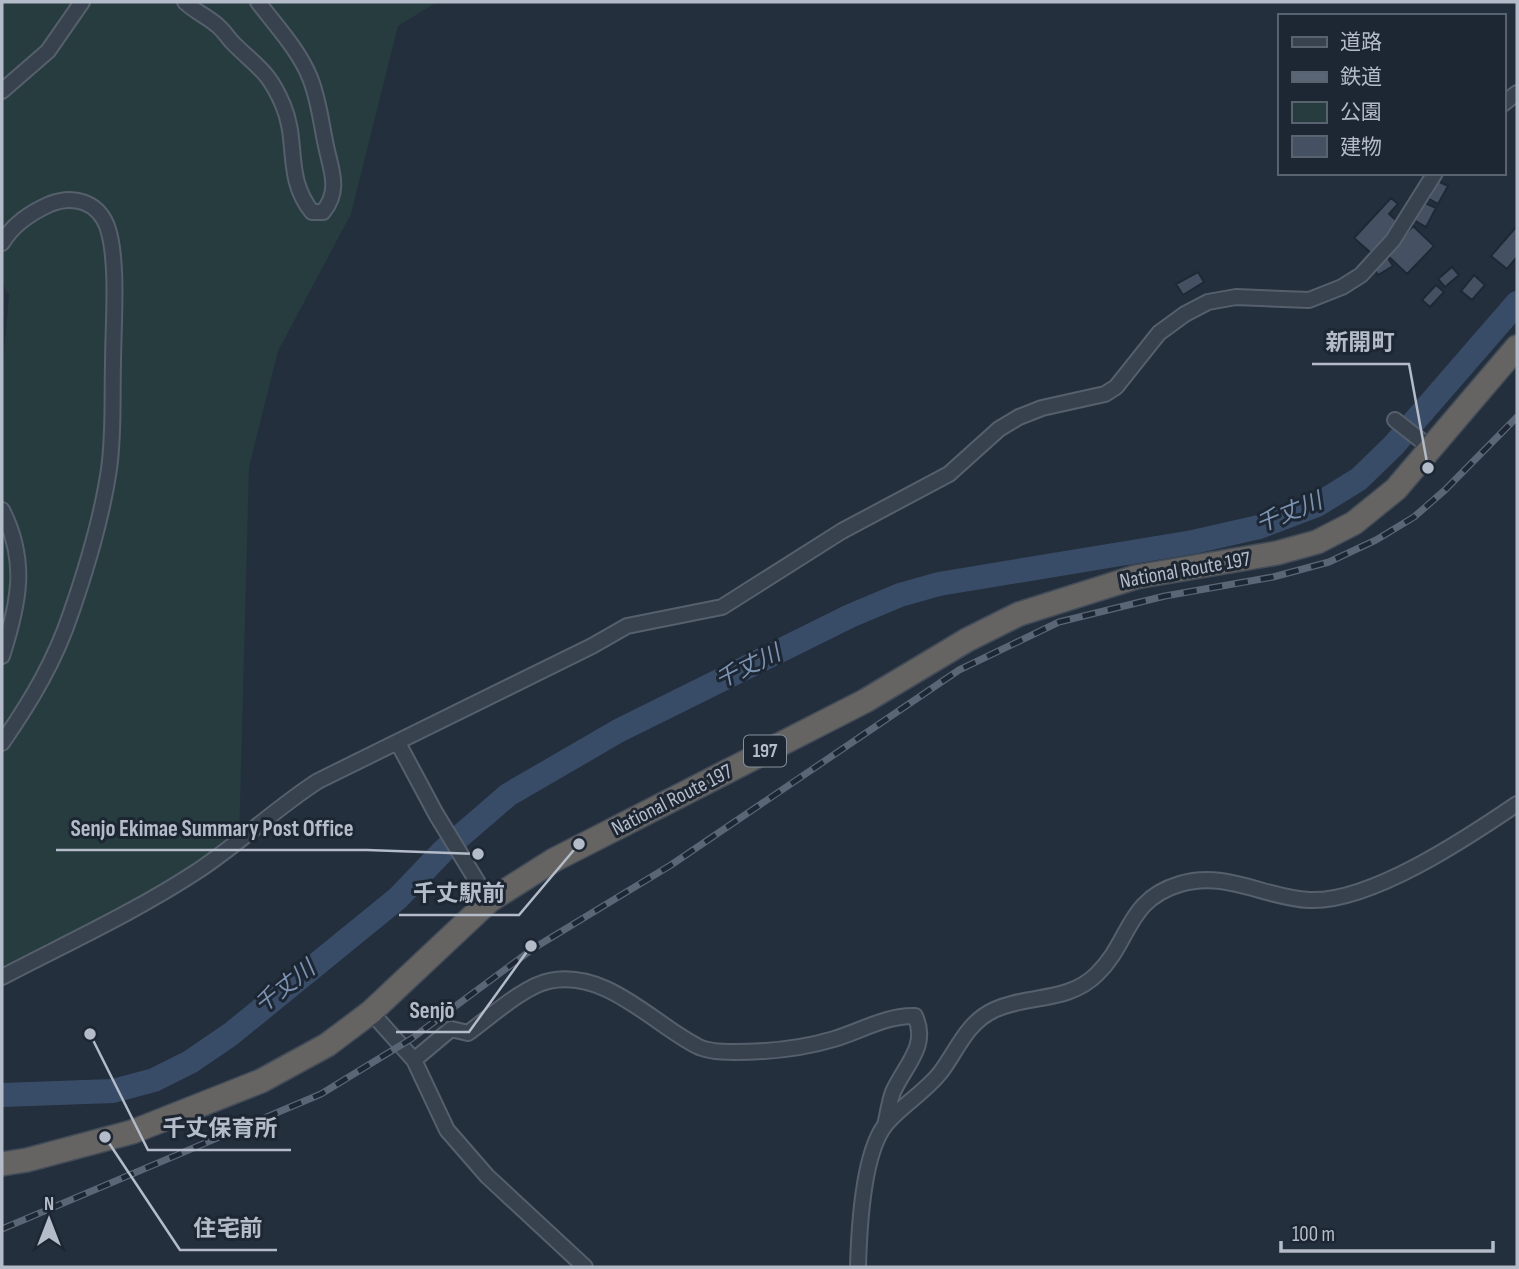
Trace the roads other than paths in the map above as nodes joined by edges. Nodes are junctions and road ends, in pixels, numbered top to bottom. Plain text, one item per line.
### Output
1 (82, 2) edge
2 (185, 2) edge
3 (258, 2) edge
4 (2, 91) edge
5 (1434, 175) edge
6 (2, 243) edge
7 (1517, 347) edge
8 (1395, 420) dead end
9 (1427, 445) junction
10 (2, 510) edge
11 (2, 656) edge
12 (2, 743) edge
13 (398, 743) junction
14 (1517, 804) edge
15 (489, 901) junction
16 (2, 977) edge
17 (371, 1012) junction
18 (414, 1060) junction
19 (885, 1126) junction
20 (2, 1164) edge
21 (585, 1267) edge
22 (858, 1267) edge

1 - 4 street
2 - 3 street
5 - 13 street
6 - 12 street
7 - 9 highway, National Route 197 / 197
8 - 9 street
9 - 15 highway, National Route 197 / 197
10 - 11 street
13 - 15 street
13 - 16 street
14 - 19 street
15 - 17 highway, National Route 197 / 197
17 - 18 street
17 - 20 highway, National Route 197 / 197
18 - 19 street
18 - 21 street
19 - 22 street

